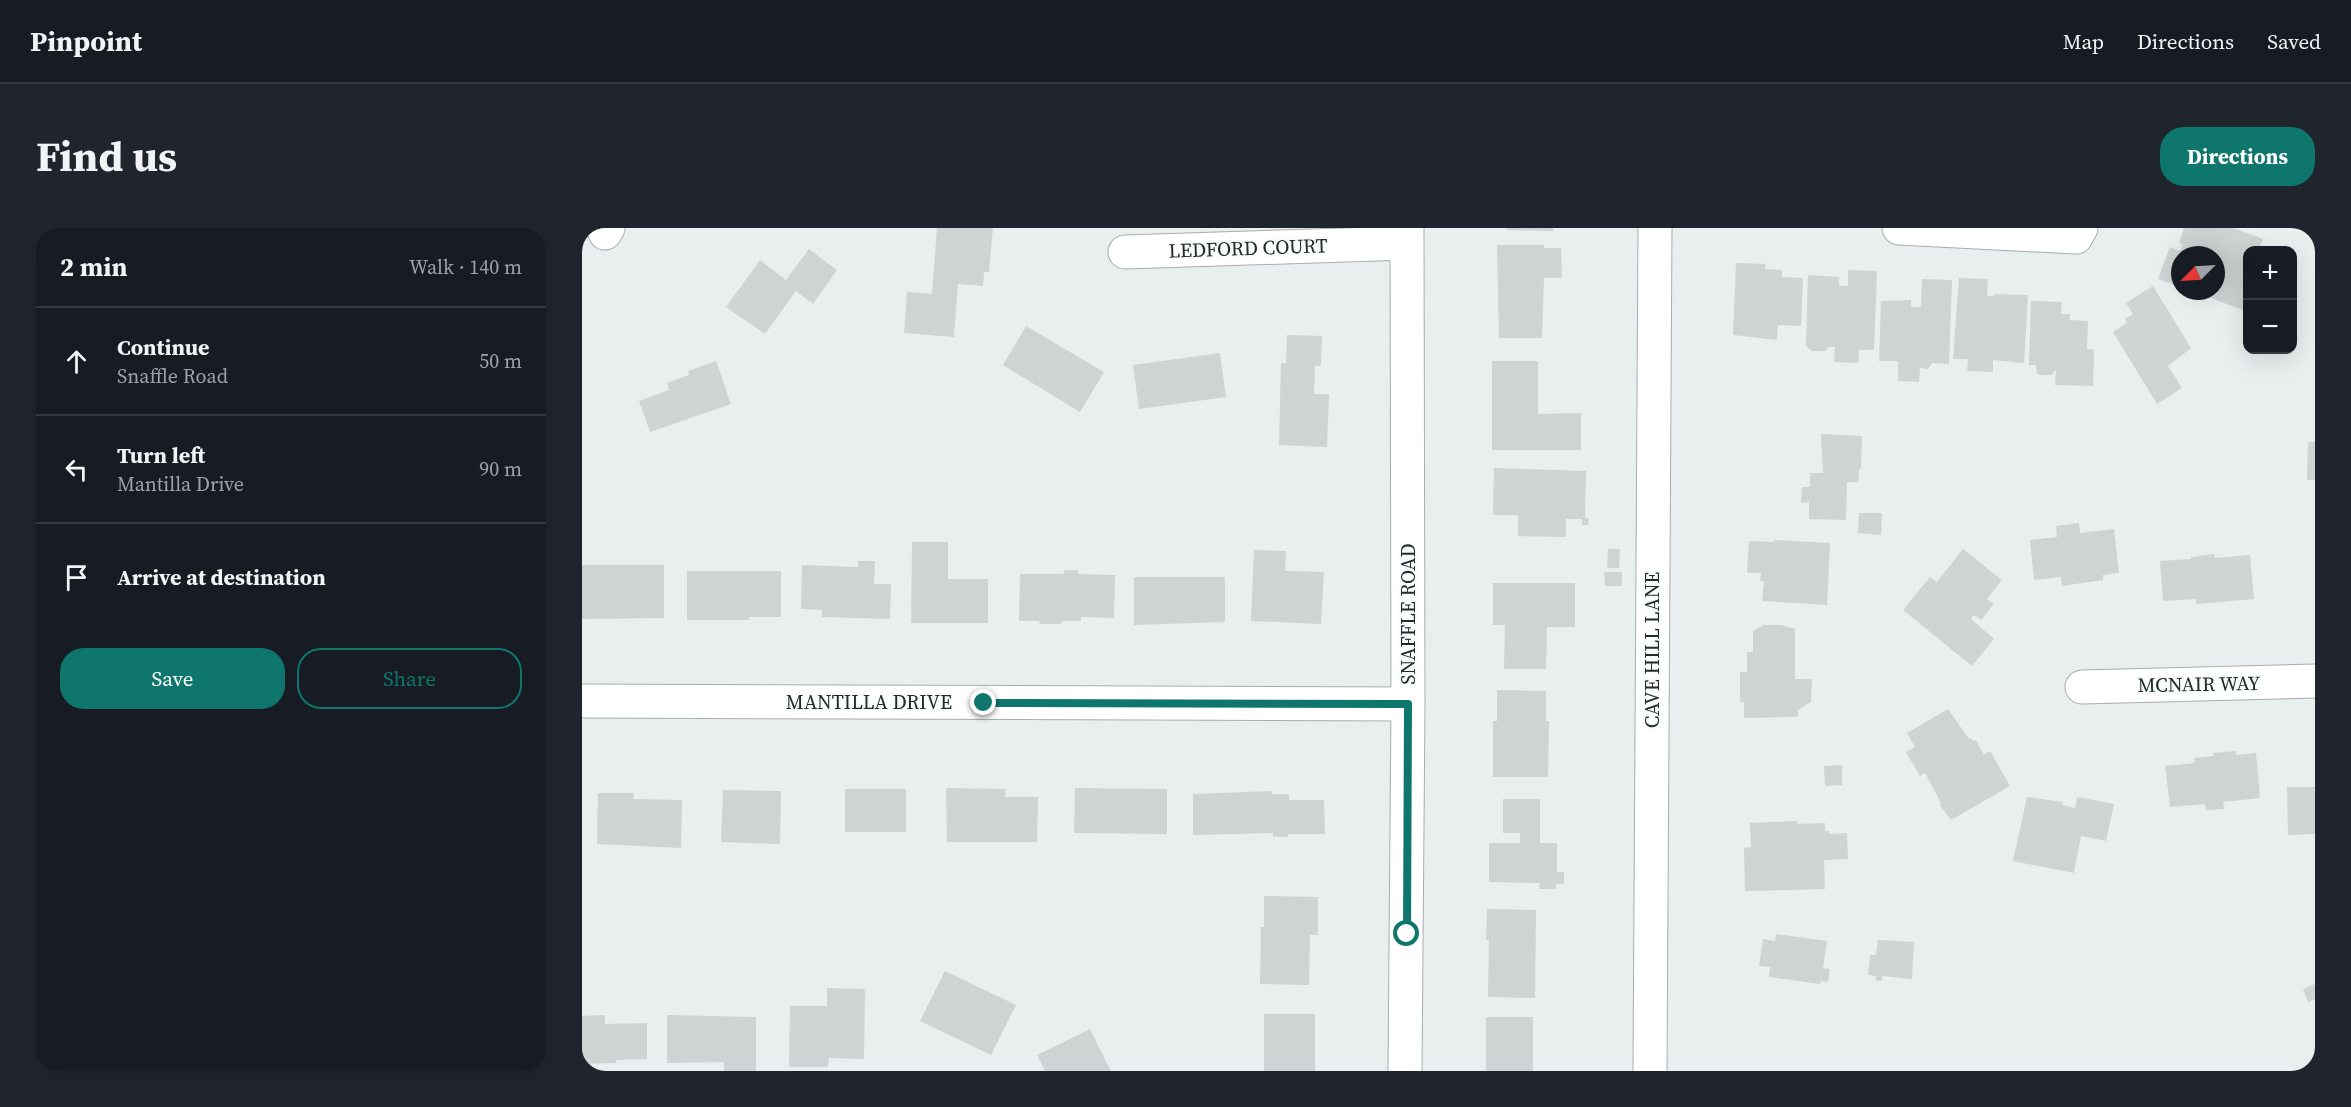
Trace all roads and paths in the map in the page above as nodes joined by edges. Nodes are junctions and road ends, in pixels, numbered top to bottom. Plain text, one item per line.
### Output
1 (1655, 228) edge
2 (1899, 228) edge
3 (2082, 228) edge
4 (1407, 236) edge
5 (1125, 252) dead end
6 (2315, 681) edge
7 (2082, 687) dead end
8 (582, 701) edge
9 (1408, 704) junction
10 (1406, 1071) edge
11 (1650, 1071) edge

1 - 11 street, CAVE HILL LANE
2 - 3 street
4 - 5 street, LEDFORD COURT
4 - 9 street, SNAFFLE ROAD
6 - 7 street, MCNAIR WAY
8 - 9 street, MANTILLA DRIVE
9 - 10 street, SNAFFLE ROAD

